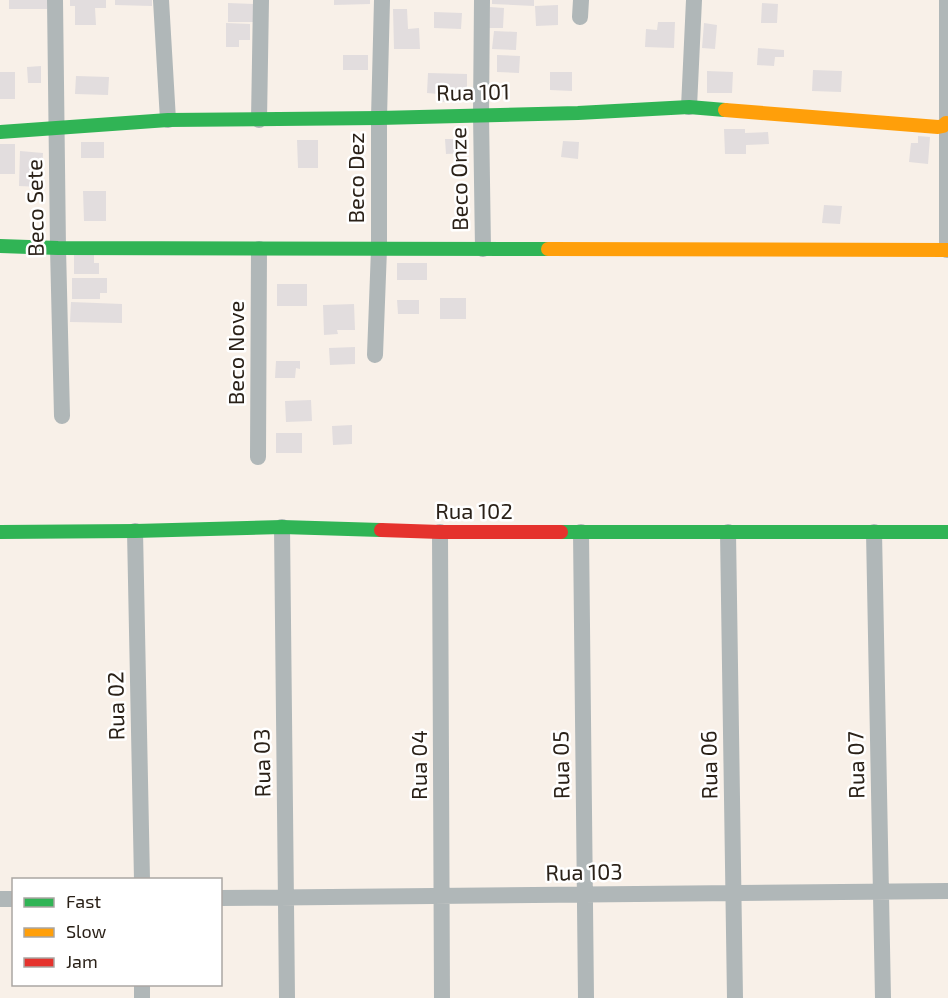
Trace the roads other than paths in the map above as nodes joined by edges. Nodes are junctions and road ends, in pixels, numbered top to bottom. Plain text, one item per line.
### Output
1 (55, 0) edge
2 (161, 0) edge
3 (261, 0) edge
4 (382, 0) edge
5 (482, 0) edge
6 (694, 0) edge
7 (947, 0) edge
8 (689, 107) junction
9 (481, 114) junction
10 (379, 117) junction
11 (168, 120) junction
12 (260, 120) junction
13 (946, 123) junction
14 (57, 129) junction
15 (0, 132) edge
16 (0, 246) edge
17 (58, 248) junction
18 (260, 249) junction
19 (379, 249) junction
20 (483, 249) junction
21 (947, 250) edge
22 (375, 355) dead end
23 (62, 416) dead end
24 (258, 457) dead end
25 (282, 527) junction
26 (135, 531) junction
27 (0, 532) edge
28 (440, 532) junction
29 (581, 532) junction
30 (728, 532) junction
31 (874, 532) junction
32 (948, 532) edge
33 (142, 878) edge
34 (881, 891) junction
35 (948, 891) edge
36 (734, 893) junction
37 (585, 894) junction
38 (442, 895) junction
39 (222, 898) edge
40 (286, 898) junction
41 (287, 998) edge
42 (442, 998) edge
43 (586, 998) edge
44 (735, 998) edge
45 (883, 998) edge

1 - 14 street, Beco Sete
2 - 11 street
3 - 12 street
4 - 10 street, Beco Dez
5 - 9 street, Beco Onze
6 - 8 street
7 - 13 street
8 - 9 street, Rua 101
8 - 13 street, Rua 101
9 - 10 street, Rua 101
9 - 20 street, Beco Onze
10 - 12 street, Rua 101
10 - 19 street, Beco Dez
11 - 12 street, Rua 101
11 - 14 street, Rua 101
13 - 21 street
14 - 15 street, Rua 101
14 - 17 street, Beco Sete
16 - 17 street
17 - 18 street
17 - 23 street, Beco Sete
18 - 19 street
18 - 24 street, Beco Nove
19 - 20 street
19 - 22 street, Beco Dez
20 - 21 street
25 - 26 street, Rua 102
25 - 28 street, Rua 102
25 - 40 street, Rua 03
26 - 27 street, Rua 102
26 - 33 street, Rua 02
28 - 29 street, Rua 102
28 - 38 street, Rua 04
29 - 30 street, Rua 102
29 - 37 street, Rua 05
30 - 31 street, Rua 102
30 - 36 street, Rua 06
31 - 32 street, Rua 102
31 - 34 street, Rua 07
34 - 35 street, Rua 103
34 - 36 street, Rua 103
34 - 45 street, Rua 07
36 - 37 street, Rua 103
36 - 44 street, Rua 06
37 - 38 street, Rua 103
37 - 43 street, Rua 05
38 - 40 street, Rua 103
38 - 42 street, Rua 04
39 - 40 street, Rua 103
40 - 41 street, Rua 03

